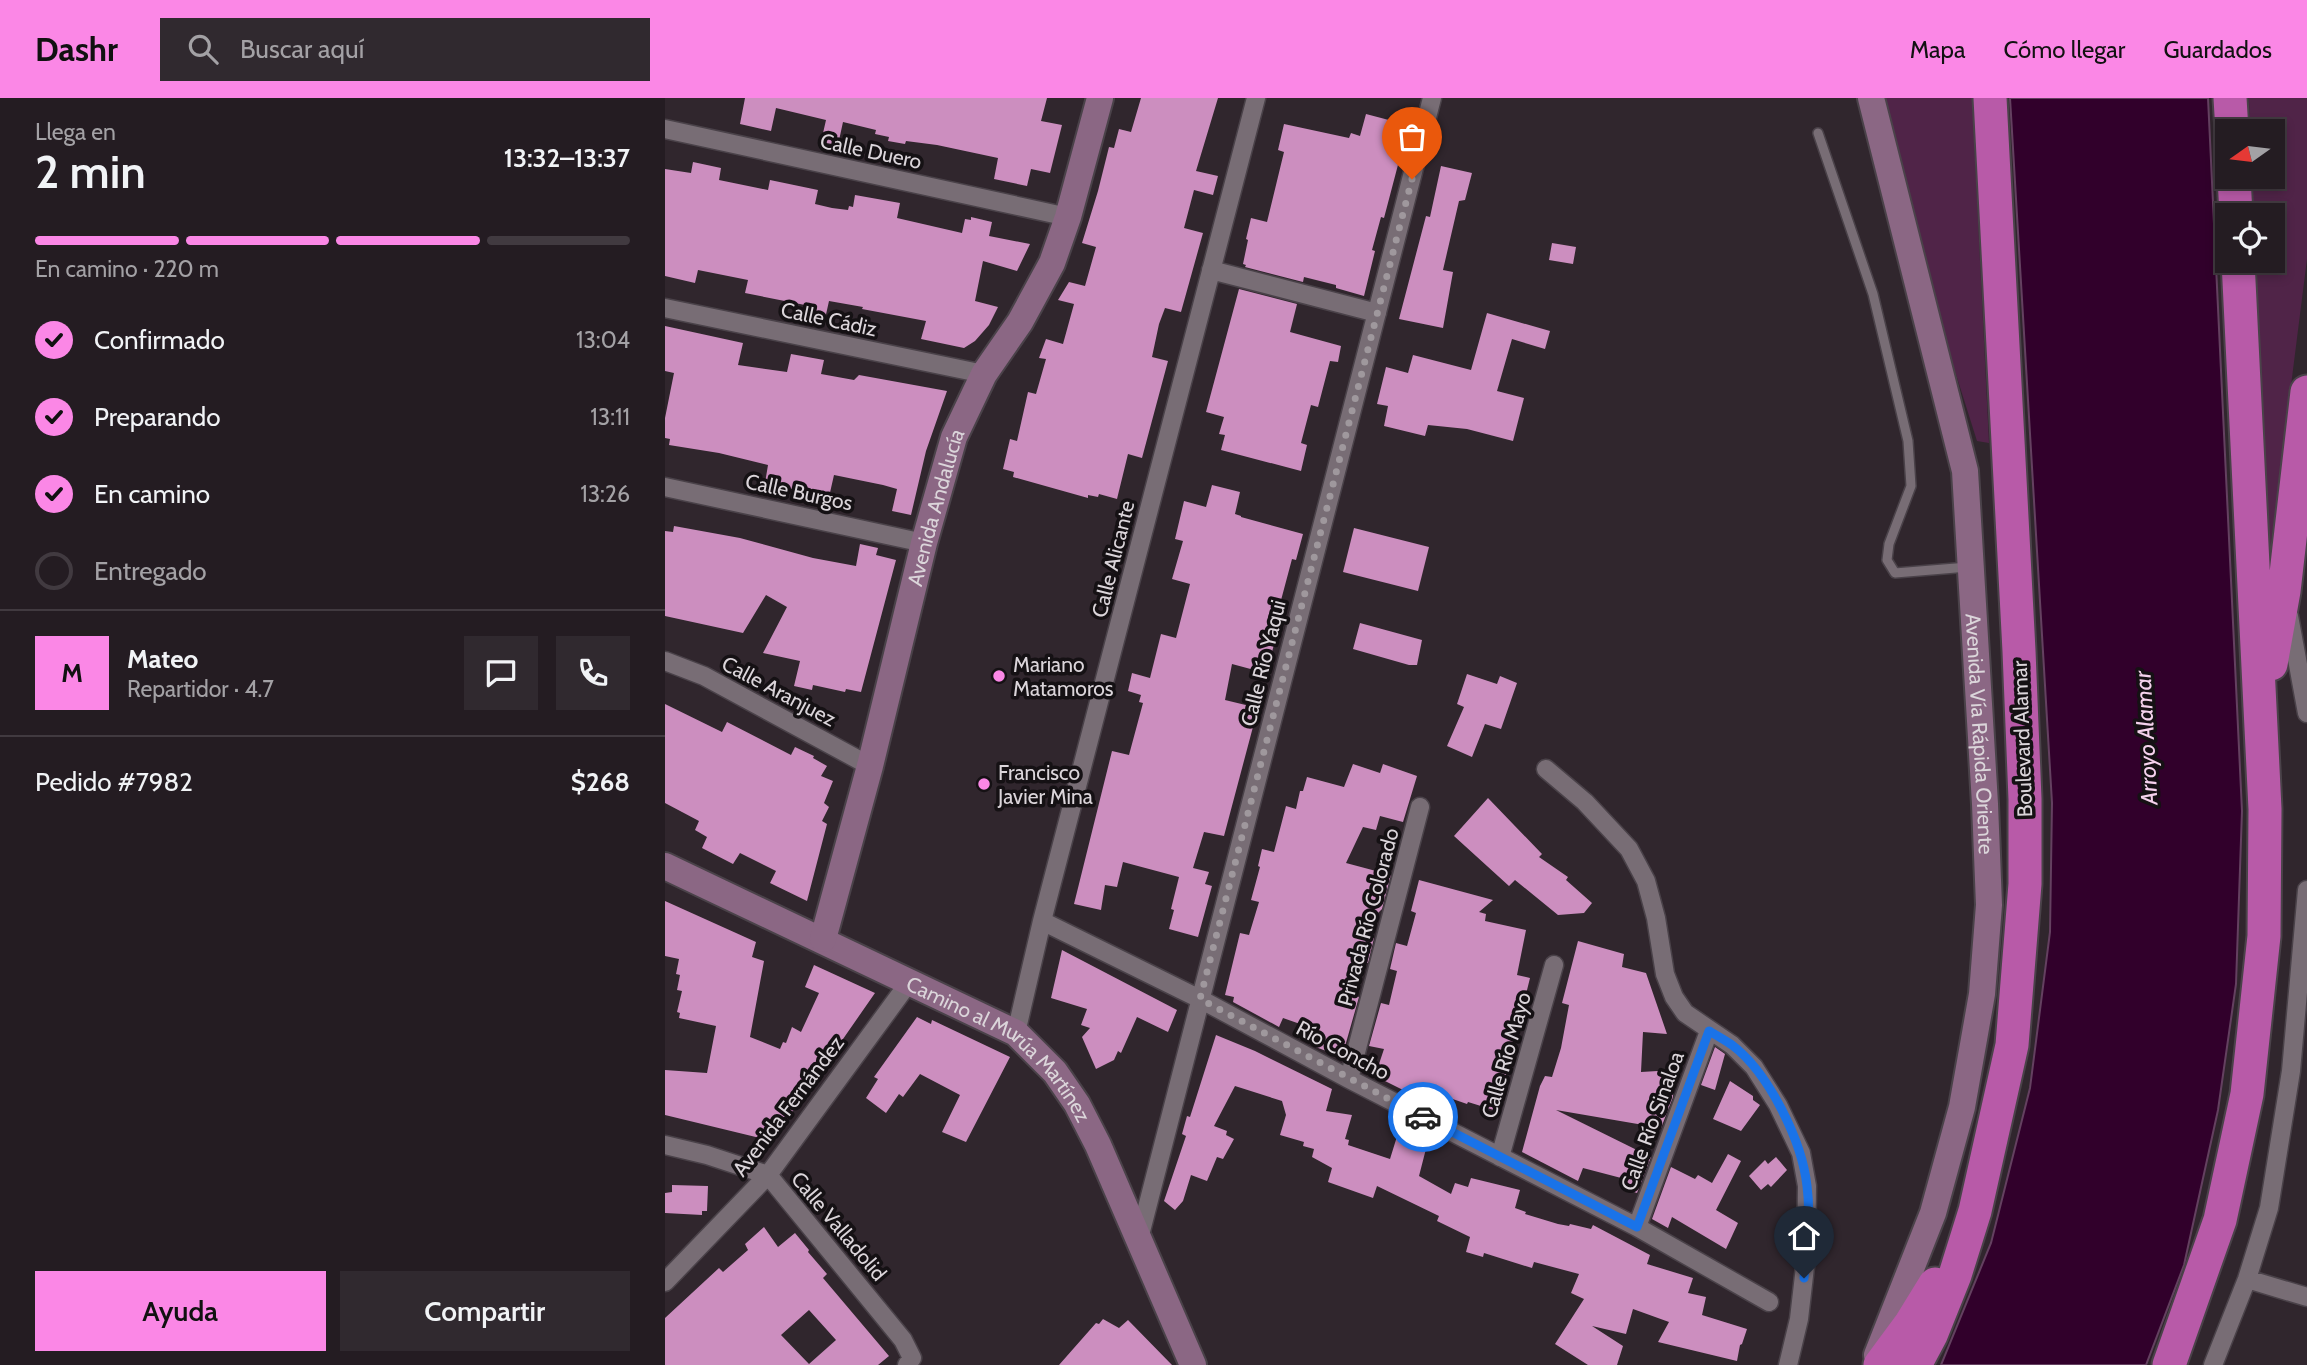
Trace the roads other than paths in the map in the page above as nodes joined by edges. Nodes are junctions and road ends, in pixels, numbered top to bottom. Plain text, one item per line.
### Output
1 (1100, 98) edge
2 (1256, 98) edge
3 (1433, 98) edge
4 (1871, 98) edge
5 (1990, 98) edge
6 (2230, 98) edge
7 (2231, 119) edge
8 (665, 129) edge
9 (1818, 133) dead end
10 (1068, 217) junction
11 (1211, 270) junction
12 (2239, 273) edge
13 (665, 308) edge
14 (1377, 313) junction
15 (984, 374) junction
16 (2307, 392) edge
17 (665, 487) edge
18 (924, 543) junction
19 (1970, 567) junction
20 (2284, 592) junction
21 (665, 661) edge
22 (2307, 713) edge
23 (2261, 718) junction
24 (870, 766) junction
25 (1546, 769) dead end
26 (1420, 807) dead end
27 (665, 866) edge
28 (2307, 890) edge
29 (1042, 921) junction
30 (823, 939) junction
31 (1555, 965) dead end
32 (910, 981) junction
33 (1200, 999) junction
34 (1709, 1031) junction
35 (1016, 1033) junction
36 (1349, 1079) junction
37 (665, 1145) edge
38 (1500, 1157) junction
39 (768, 1175) junction
40 (1975, 1211) junction
41 (1637, 1227) junction
42 (1139, 1239) junction
43 (2247, 1279) junction
44 (665, 1282) edge
45 (2307, 1297) edge
46 (1769, 1302) dead end
47 (910, 1362) edge
48 (1193, 1365) edge
49 (1789, 1365) edge
50 (1873, 1365) edge
51 (1880, 1365) edge
52 (1915, 1365) edge
53 (2169, 1365) edge
54 (2213, 1365) edge

1 - 10 street, Avenida Andalucía
2 - 11 street, Calle Alicante
3 - 14 street, Calle Río Yaqui
4 - 19 street, Avenida Vía Rápida Oriente
5 - 40 highway, Boulevard Alamar
6 - 7 highway
8 - 10 street, Calle Duero
9 - 19 lane
10 - 15 street, Avenida Andalucía
11 - 14 street
11 - 29 street, Calle Alicante
12 - 23 highway
13 - 15 street, Calle Cádiz
14 - 33 street, Calle Río Yaqui
15 - 18 street, Avenida Andalucía
16 - 20 highway
17 - 18 street, Calle Burgos
18 - 24 street, Avenida Andalucía
19 - 50 street, Avenida Vía Rápida Oriente
20 - 22 street
20 - 23 highway
21 - 24 street, Calle Aranjuez
23 - 53 highway
24 - 30 street, Avenida Andalucía
25 - 34 street
26 - 36 street, Privada Río Colorado
27 - 30 street, Camino al Murúa Martínez
28 - 43 street
29 - 33 street, Río Concho
29 - 35 street, Calle Alicante
30 - 32 street, Camino al Murúa Martínez
31 - 38 street, Calle Río Mayo
32 - 35 street, Camino al Murúa Martínez
32 - 39 street, Avenida Fernández
33 - 36 street, Río Concho
33 - 42 street, Calle Río Yaqui
34 - 41 street, Calle Río Sinaloa
34 - 49 street
35 - 42 street, Camino al Murúa Martínez
36 - 38 street, Río Concho
37 - 39 street, Calle Valladolid
38 - 41 street, Río Concho
39 - 44 street, Avenida Fernández
39 - 47 street, Calle Valladolid
40 - 51 highway
40 - 52 highway, Boulevard Alamar
41 - 46 street, Río Concho
42 - 48 street, Camino al Murúa Martínez
43 - 45 street
43 - 54 street

